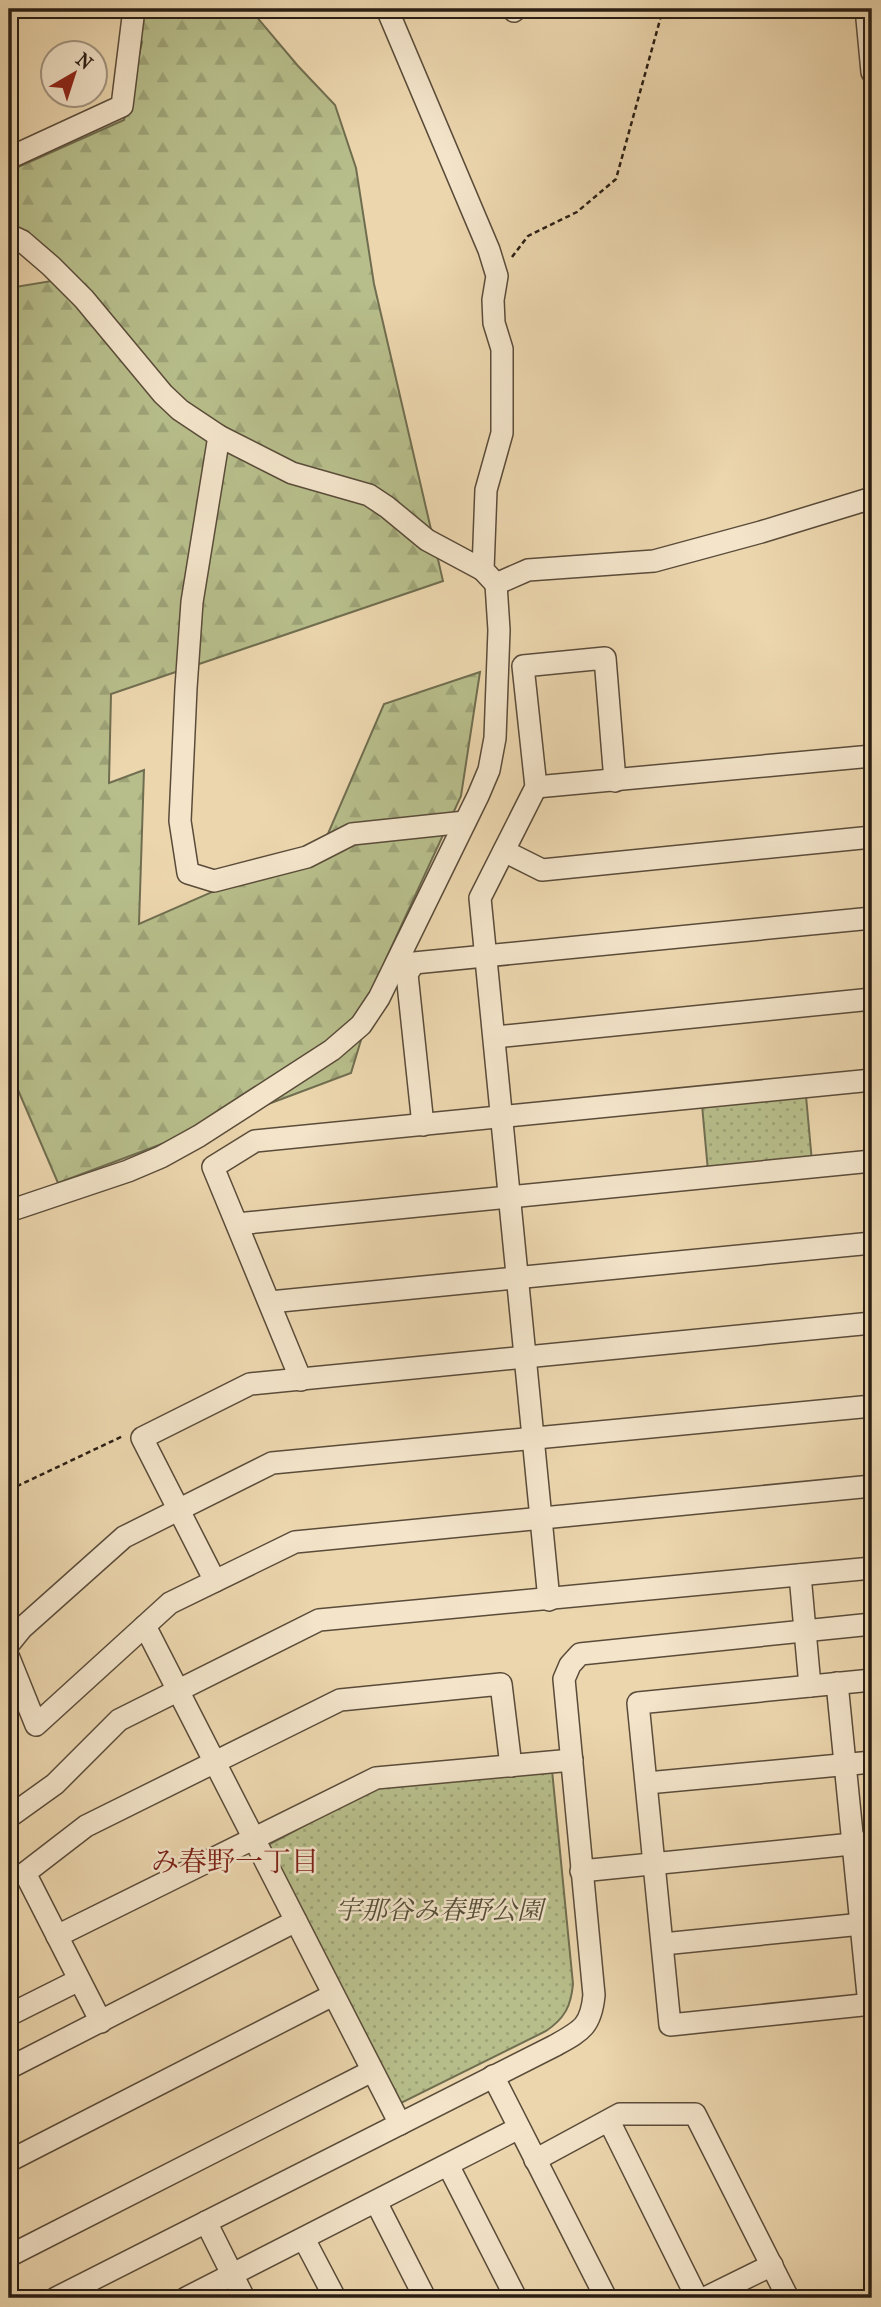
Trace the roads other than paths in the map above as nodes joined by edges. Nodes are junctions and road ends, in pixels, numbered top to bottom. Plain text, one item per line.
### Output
1 (134, 9) edge
2 (387, 9) edge
3 (868, 9) edge
4 (872, 72) edge
5 (9, 158) edge
6 (9, 235) edge
7 (219, 436) junction
8 (872, 498) edge
9 (489, 577) junction
10 (872, 756) edge
11 (615, 781) junction
12 (536, 787) junction
13 (465, 822) junction
14 (872, 838) edge
15 (504, 851) junction
16 (872, 918) edge
17 (486, 956) junction
18 (872, 999) edge
19 (495, 1037) junction
20 (872, 1080) edge
21 (503, 1117) junction
22 (423, 1125) junction
23 (872, 1161) edge
24 (510, 1197) junction
25 (9, 1211) edge
26 (237, 1224) junction
27 (872, 1243) edge
28 (519, 1278) junction
29 (270, 1302) junction
30 (872, 1323) edge
31 (527, 1358) junction
32 (301, 1380) junction
33 (872, 1406) edge
34 (534, 1438) junction
35 (872, 1486) edge
36 (178, 1510) junction
37 (542, 1519) junction
38 (872, 1568) edge
39 (800, 1575) junction
40 (215, 1581) junction
41 (550, 1600) junction
42 (872, 1624) edge
43 (145, 1626) junction
44 (804, 1630) junction
45 (9, 1644) edge
46 (9, 1658) edge
47 (872, 1680) edge
48 (837, 1684) junction
49 (810, 1686) junction
50 (178, 1690) junction
51 (572, 1760) junction
52 (872, 1762) edge
53 (214, 1763) junction
54 (845, 1765) junction
55 (512, 1766) junction
56 (647, 1783) junction
57 (9, 1816) edge
58 (253, 1839) junction
59 (862, 1843) edge
60 (655, 1863) junction
61 (581, 1871) junction
62 (296, 1921) junction
63 (867, 1924) edge
64 (58, 1936) junction
65 (663, 1944) junction
66 (79, 1980) junction
67 (333, 1995) junction
68 (871, 2004) edge
69 (9, 2014) edge
70 (101, 2022) junction
71 (9, 2068) edge
72 (372, 2071) junction
73 (493, 2076) junction
74 (609, 2121) junction
75 (400, 2124) junction
76 (519, 2128) junction
77 (535, 2160) junction
78 (9, 2161) edge
79 (448, 2165) junction
80 (376, 2202) junction
81 (206, 2222) junction
82 (304, 2239) junction
83 (9, 2256) edge
84 (772, 2265) junction
85 (232, 2274) junction
86 (56, 2298) edge
87 (186, 2298) edge
88 (244, 2298) edge
89 (335, 2298) edge
90 (425, 2298) edge
91 (516, 2298) edge
92 (606, 2298) edge
93 (697, 2298) edge
94 (705, 2298) edge
95 (788, 2298) edge

1 - 5 street
2 - 9 street
3 - 4 street
6 - 7 street
7 - 9 street
7 - 13 street
8 - 9 street
9 - 13 street
10 - 11 street
11 - 12 street
11 - 12 street
12 - 15 street
13 - 25 street
14 - 15 street
15 - 17 street
16 - 17 street
17 - 19 street
17 - 22 street
18 - 19 street
19 - 21 street
20 - 21 street
21 - 22 street
21 - 24 street
22 - 26 street
23 - 24 street
24 - 26 street
24 - 28 street
26 - 29 street
27 - 28 street
28 - 29 street
28 - 31 street
29 - 32 street
30 - 31 street
31 - 32 street
31 - 34 street
32 - 36 street
33 - 34 street
34 - 36 street
34 - 37 street
35 - 37 street
36 - 40 street
36 - 45 street
37 - 40 street
37 - 41 street
38 - 39 street
39 - 41 street
39 - 44 street
40 - 43 street
41 - 50 street
42 - 44 street
43 - 46 street
43 - 50 street
44 - 49 street
44 - 51 street
47 - 48 street
48 - 49 street
48 - 54 street
49 - 56 street
50 - 53 street
50 - 57 street
51 - 55 street
51 - 61 street
52 - 54 street
53 - 55 street
53 - 58 street
53 - 64 street
54 - 56 street
54 - 59 street
55 - 58 street
56 - 60 street
58 - 62 street
58 - 64 street
59 - 60 street
59 - 63 street
60 - 61 street
60 - 65 street
61 - 73 street
62 - 67 street
62 - 70 street
63 - 65 street
63 - 68 street
64 - 66 street
65 - 68 street
66 - 69 street
66 - 70 street
67 - 72 street
67 - 78 street
70 - 71 street
72 - 75 street
72 - 83 street
73 - 75 street
73 - 76 street
74 - 77 street
74 - 84 street
74 - 93 street
75 - 81 street
76 - 77 street
76 - 79 street
77 - 92 street
79 - 80 street
79 - 91 street
80 - 82 street
80 - 90 street
81 - 85 street
81 - 86 street
82 - 85 street
82 - 89 street
84 - 94 street
84 - 95 street
85 - 87 street
85 - 88 street

